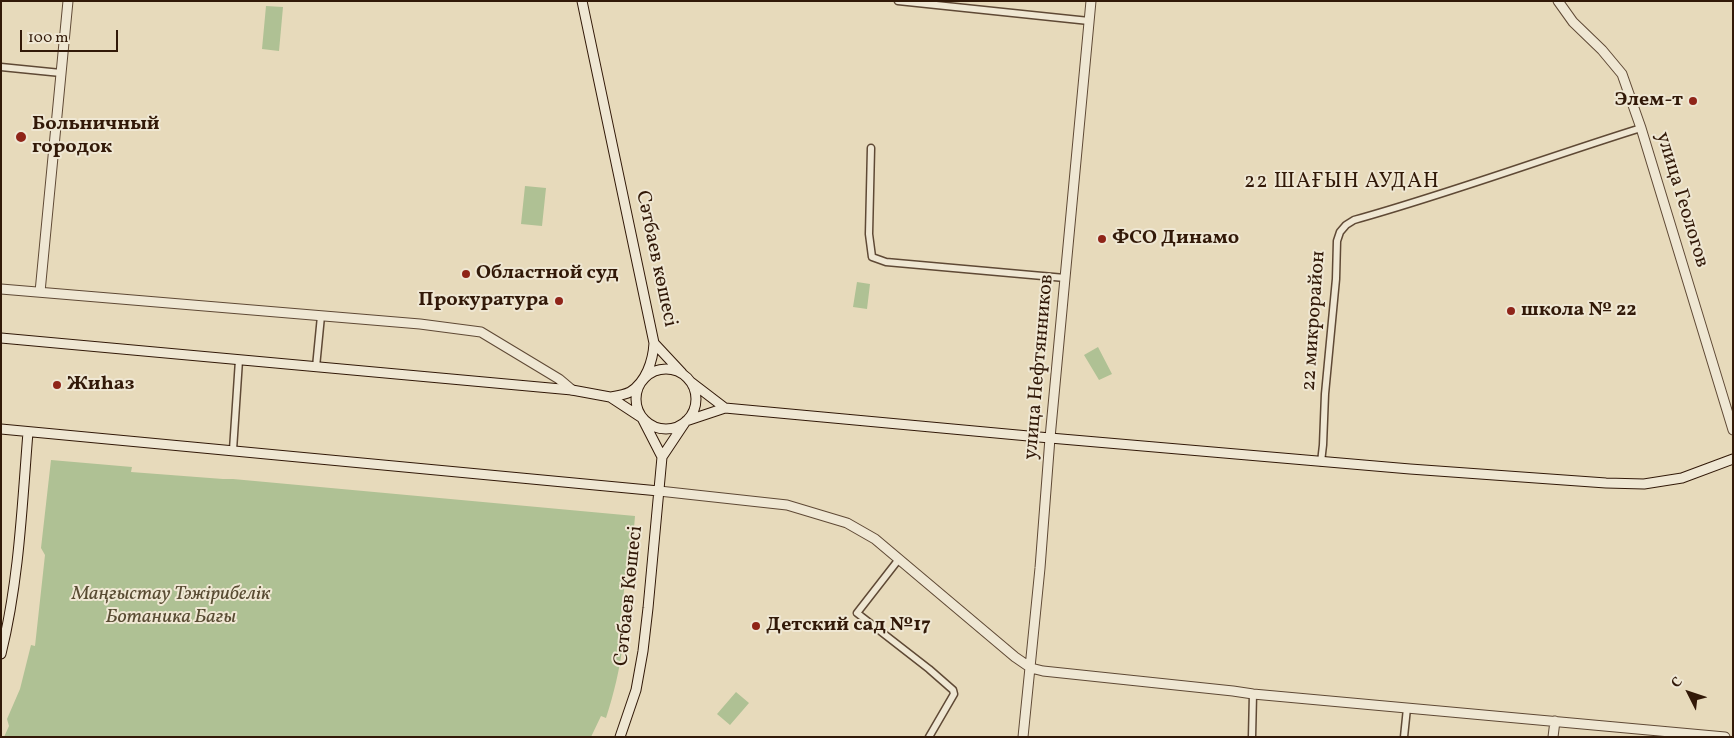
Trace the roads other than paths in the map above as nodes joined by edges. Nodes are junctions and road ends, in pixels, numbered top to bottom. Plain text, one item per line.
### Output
1 (68, 1) edge
2 (582, 1) edge
3 (898, 1) edge
4 (1091, 1) edge
5 (1558, 1) edge
6 (1089, 21) junction
7 (1, 67) edge
8 (61, 73) junction
9 (1641, 128) junction
10 (871, 148) dead end
11 (1065, 278) junction
12 (1, 289) edge
13 (40, 292) junction
14 (321, 316) junction
15 (1, 338) edge
16 (654, 343) junction
17 (239, 360) junction
18 (316, 367) junction
19 (645, 377) junction
20 (686, 377) junction
21 (572, 390) junction
22 (610, 397) junction
23 (724, 408) junction
24 (642, 418) junction
25 (686, 421) junction
26 (1, 430) edge
27 (1733, 430) edge
28 (28, 432) junction
29 (1050, 438) junction
30 (233, 450) junction
31 (662, 457) junction
32 (1733, 459) edge
33 (1321, 462) junction
34 (659, 490) junction
35 (899, 559) junction
36 (1, 654) edge
37 (1031, 668) junction
38 (1253, 694) junction
39 (1407, 708) junction
40 (1555, 721) junction
41 (620, 737) edge
42 (929, 737) edge
43 (1023, 737) edge
44 (1252, 737) edge
45 (1404, 737) edge
46 (1553, 737) edge
47 (1725, 737) edge

1 - 8 main road
2 - 16 main road, Сәтбаев көшесі
3 - 6 street
4 - 6 main road, улица Нефтянников
5 - 9 main road, улица Геологов
6 - 11 main road, улица Нефтянников
7 - 8 street
8 - 13 main road
9 - 27 main road, улица Геологов
9 - 33 street, 22 микрорайон
10 - 11 street
11 - 29 main road, улица Нефтянников
12 - 13 main road
13 - 14 main road
14 - 18 street
14 - 21 main road
15 - 17 main road
16 - 19 main road, Сәтбаев көшесі
16 - 20 main road, Сәтбаев көшесі
17 - 18 main road
17 - 30 street
18 - 21 main road
19 - 20 main road
19 - 22 main road
19 - 24 main road
20 - 23 main road
20 - 25 main road
21 - 22 main road
22 - 24 main road
23 - 25 main road
23 - 29 main road
24 - 25 main road
24 - 31 main road
25 - 31 main road, Сәтбаев Көшесі
26 - 28 main road
28 - 30 main road
28 - 36 main road
29 - 33 main road
29 - 37 main road, улица Нефтянников
30 - 34 main road
31 - 34 main road, Сәтбаев Көшесі
32 - 33 main road
34 - 35 main road
34 - 41 main road, Сәтбаев Көшесі
35 - 37 main road
35 - 42 street
37 - 38 main road
37 - 43 main road, улица Нефтянников
38 - 39 main road
38 - 44 street
39 - 40 main road
39 - 45 street
40 - 46 main road
40 - 47 main road

